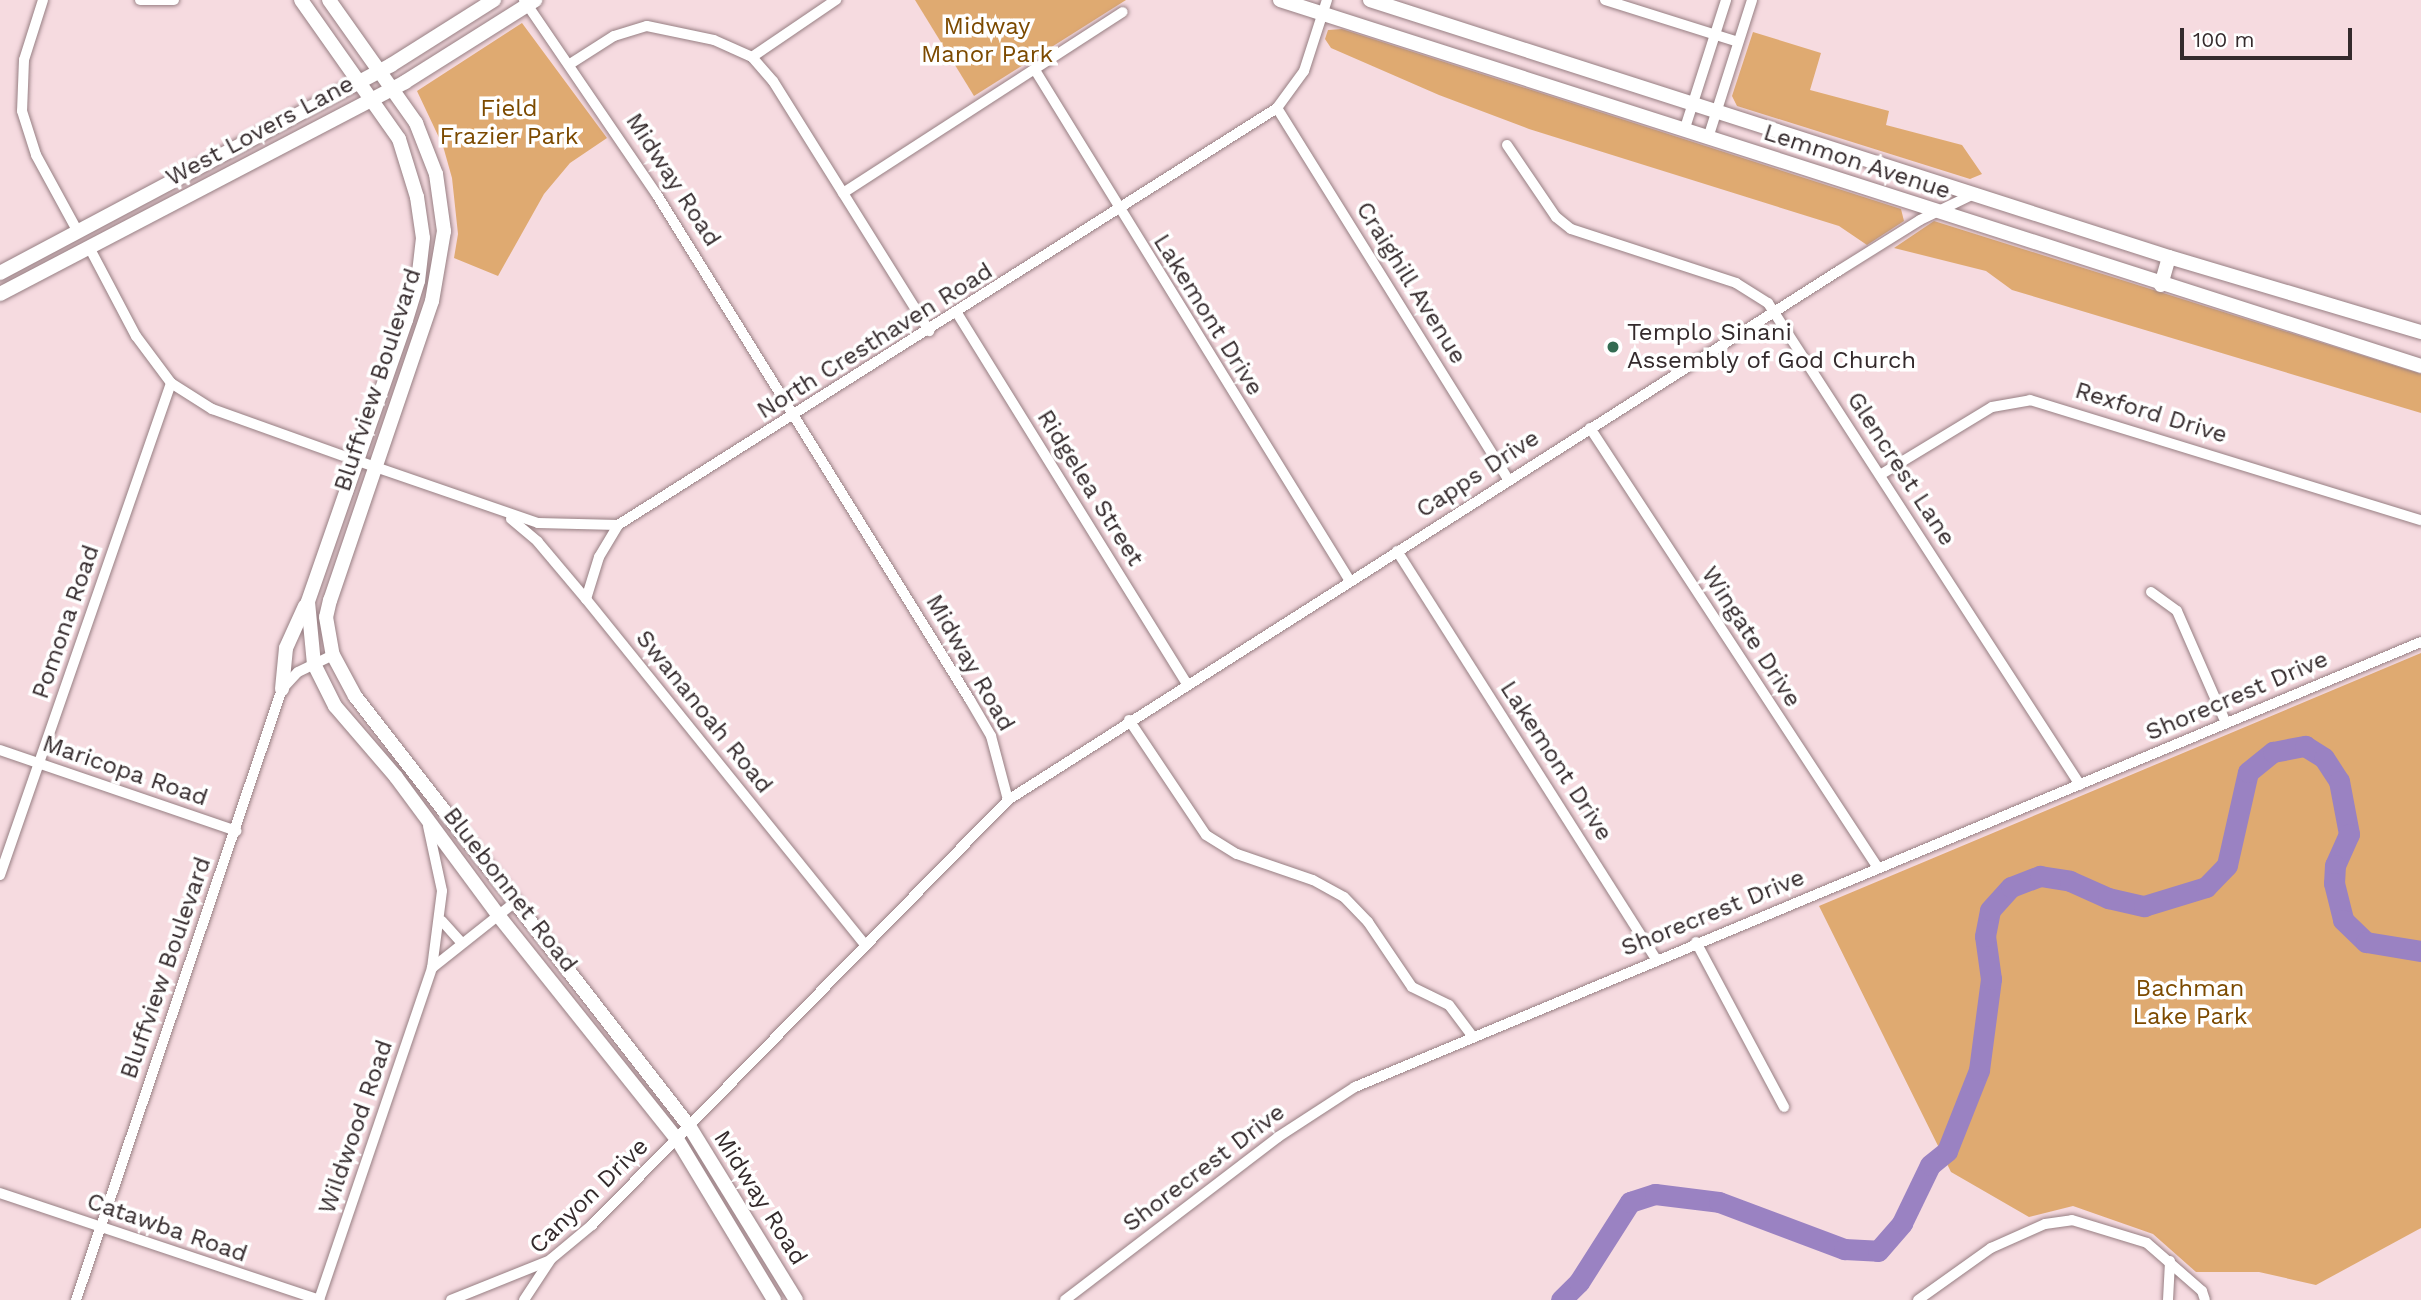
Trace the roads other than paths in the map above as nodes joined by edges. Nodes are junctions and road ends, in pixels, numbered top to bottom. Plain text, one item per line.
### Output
1 (43, 0) edge
2 (140, 0) edge
3 (174, 0) edge
4 (301, 0) edge
5 (329, 0) edge
6 (494, 0) edge
7 (836, 0) edge
8 (1280, 0) edge
9 (1370, 0) edge
10 (1605, 0) edge
11 (1726, 0) edge
12 (1752, 0) edge
13 (529, 1) edge
14 (1325, 7) edge
15 (1124, 12) dead end
16 (1715, 35) junction
17 (1738, 42) junction
18 (752, 57) junction
19 (570, 64) junction
20 (381, 70) junction
21 (1035, 70) junction
22 (361, 80) junction
23 (394, 88) junction
24 (373, 98) junction
25 (1693, 105) junction
26 (1277, 108) junction
27 (1717, 112) junction
28 (1684, 131) junction
29 (1708, 138) junction
30 (1507, 145) dead end
31 (843, 192) junction
32 (1976, 194) junction
33 (1121, 210) junction
34 (1937, 210) junction
35 (78, 232) junction
36 (89, 247) junction
37 (2169, 257) junction
38 (0, 273) edge
39 (2161, 285) junction
40 (0, 294) edge
41 (1773, 312) junction
42 (957, 313) junction
43 (929, 331) junction
44 (2421, 332) edge
45 (2421, 366) edge
46 (171, 383) junction
47 (794, 417) junction
48 (1590, 428) junction
49 (342, 456) dead end
50 (358, 461) junction
51 (375, 467) junction
52 (1880, 475) junction
53 (1509, 480) junction
54 (502, 513) junction
55 (2421, 520) edge
56 (618, 525) junction
57 (1397, 551) junction
58 (1350, 581) junction
59 (2151, 592) dead end
60 (586, 599) junction
61 (308, 601) junction
62 (2421, 642) edge
63 (333, 655) junction
64 (314, 664) junction
65 (1187, 684) junction
66 (282, 689) junction
67 (1129, 720) junction
68 (2226, 723) junction
69 (0, 750) edge
70 (39, 763) junction
71 (2080, 785) junction
72 (1008, 800) junction
73 (424, 815) junction
74 (236, 831) junction
75 (1878, 868) junction
76 (0, 874) edge
77 (514, 903) junction
78 (498, 915) junction
79 (442, 921) junction
80 (461, 942) junction
81 (1696, 942) junction
82 (865, 945) junction
83 (1656, 959) junction
84 (432, 968) junction
85 (1472, 1036) junction
86 (1784, 1107) dead end
87 (689, 1126) junction
88 (677, 1139) junction
89 (0, 1193) edge
90 (102, 1228) junction
91 (551, 1259) junction
92 (2170, 1261) junction
93 (76, 1300) edge
94 (319, 1300) edge
95 (451, 1300) edge
96 (524, 1300) edge
97 (774, 1300) edge
98 (796, 1300) edge
99 (1065, 1300) edge
100 (1918, 1300) edge
101 (2168, 1300) edge
102 (2206, 1300) edge

1 - 35 street
2 - 3 street
4 - 22 main road, Bluffview Boulevard
5 - 20 main road, Bluffview Boulevard
6 - 20 main road, West Lovers Lane
7 - 18 street
8 - 14 main road, Lemmon Avenue
9 - 25 main road, Lemmon Avenue
10 - 16 street
11 - 16 street
12 - 17 street
13 - 19 street, Midway Road
13 - 23 main road, West Lovers Lane
14 - 26 street, North Cresthaven Road
14 - 28 main road, Lemmon Avenue
15 - 21 street
16 - 17 street
16 - 25 street
17 - 27 street
18 - 19 street
18 - 31 street
19 - 47 street, Midway Road
20 - 22 main road, West Lovers Lane
20 - 23 main road, Bluffview Boulevard
21 - 31 street
21 - 33 street, Lakemont Drive
22 - 24 main road, Bluffview Boulevard
22 - 35 main road, West Lovers Lane
23 - 24 main road, West Lovers Lane
23 - 51 main road, Bluffview Boulevard
24 - 36 main road, West Lovers Lane
24 - 50 main road, Bluffview Boulevard
25 - 27 main road, Lemmon Avenue
25 - 28 street
26 - 33 street, North Cresthaven Road
26 - 53 street, Craighill Avenue
27 - 29 street
27 - 32 main road, Lemmon Avenue
28 - 29 main road, Lemmon Avenue
29 - 34 main road, Lemmon Avenue
30 - 41 street, Glencrest Lane
31 - 43 street
32 - 34 street, Capps Drive
32 - 37 main road, Lemmon Avenue
33 - 42 street, North Cresthaven Road
33 - 58 street, Lakemont Drive
34 - 39 main road, Lemmon Avenue
34 - 41 street, Capps Drive
35 - 36 main road
35 - 38 main road, West Lovers Lane
36 - 40 main road, West Lovers Lane
36 - 46 street
37 - 39 main road
37 - 44 main road, Lemmon Avenue
39 - 45 main road, Lemmon Avenue
41 - 48 street, Capps Drive
41 - 52 street, Glencrest Lane
42 - 43 street, North Cresthaven Road
42 - 65 street, Ridgelea Street
43 - 47 street, North Cresthaven Road
46 - 49 street
46 - 70 street, Pomona Road
47 - 56 street, North Cresthaven Road
47 - 72 street, Midway Road
48 - 53 street, Capps Drive
48 - 75 street, Wingate Drive
50 - 51 street
50 - 61 main road, Bluffview Boulevard
51 - 54 street
51 - 63 main road, Bluffview Boulevard
52 - 55 street, Rexford Drive
52 - 71 street, Glencrest Lane
53 - 57 street, Capps Drive
54 - 56 street
54 - 60 street, Swananoah Road
56 - 60 street
57 - 58 street, Capps Drive
57 - 83 street, Lakemont Drive
58 - 65 street, Capps Drive
59 - 68 street
60 - 82 street, Swananoah Road
61 - 64 main road, Bluffview Boulevard
61 - 66 main road
62 - 68 street, Shorecrest Drive
63 - 64 street
63 - 77 main road, Bluebonnet Road
64 - 66 street
64 - 73 main road, Bluebonnet Road
65 - 67 street, Capps Drive
66 - 74 street, Bluffview Boulevard
67 - 72 street, Capps Drive
67 - 85 street
68 - 71 street, Shorecrest Drive
69 - 70 street, Maricopa Road
70 - 74 street, Maricopa Road
70 - 76 street, Pomona Road
71 - 75 street, Shorecrest Drive
72 - 82 street, Midway Road
73 - 78 main road, Bluebonnet Road
73 - 79 street, Wildwood Road
74 - 90 street, Bluffview Boulevard
75 - 81 street, Shorecrest Drive
77 - 78 street, Wildwood Road
77 - 87 main road, Bluebonnet Road
78 - 80 street, Wildwood Road
78 - 88 main road, Bluebonnet Road
79 - 80 street
79 - 84 street, Wildwood Road
80 - 84 street, Wildwood Road
81 - 83 street, Shorecrest Drive
81 - 86 street
82 - 87 street, Midway Road
83 - 85 street, Shorecrest Drive
84 - 94 street, Wildwood Road
85 - 99 street, Shorecrest Drive
87 - 88 street, Canyon Drive
87 - 98 main road, Midway Road
88 - 91 street, Canyon Drive
88 - 97 main road, Midway Road
89 - 90 street, Catawba Road
90 - 93 street, Bluffview Boulevard
90 - 94 street, Catawba Road
91 - 95 street
91 - 96 street, Canyon Drive
92 - 100 street
92 - 101 street
92 - 102 street

